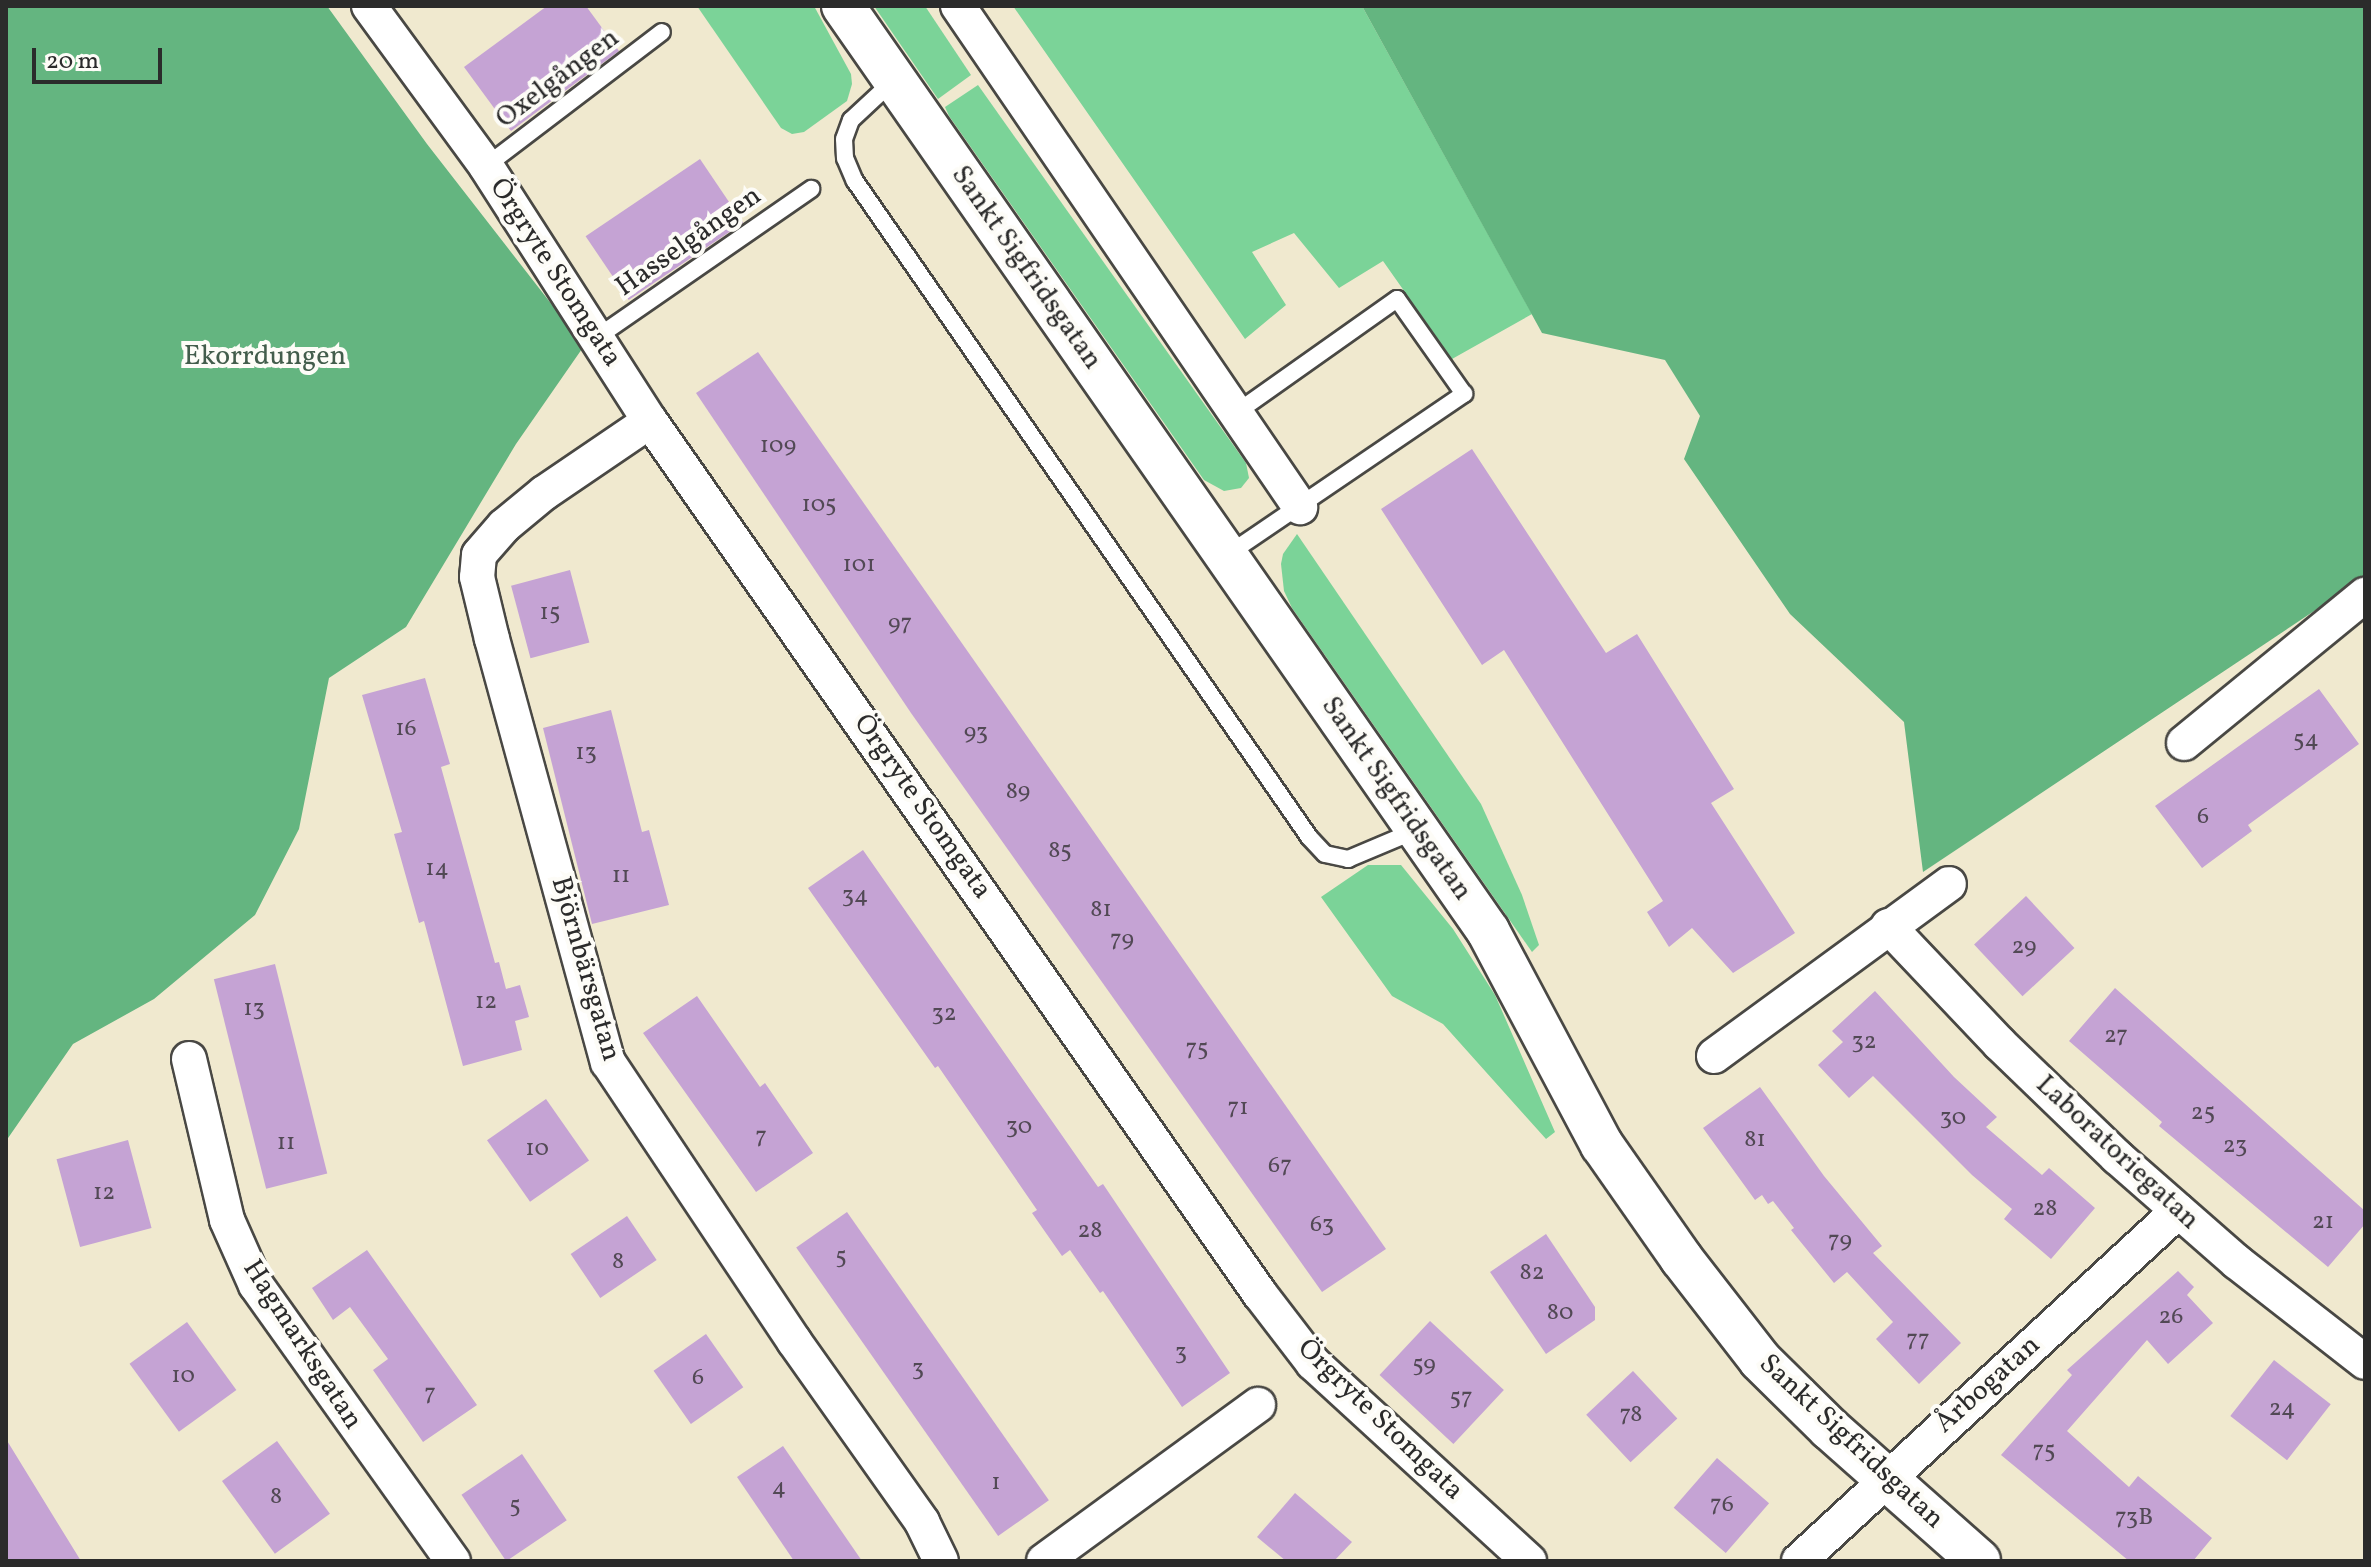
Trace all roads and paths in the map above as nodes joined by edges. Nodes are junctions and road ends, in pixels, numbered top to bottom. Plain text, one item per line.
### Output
1 (369, 6) edge
2 (843, 6) edge
3 (958, 6) edge
4 (662, 32) dead end
5 (894, 80) junction
6 (486, 166) junction
7 (811, 189) dead end
8 (596, 338) junction
9 (1236, 413) junction
10 (650, 421) junction
11 (1300, 507) junction
12 (1227, 555) junction
13 (2365, 595) edge
14 (2184, 743) dead end
15 (1418, 830) junction
16 (1949, 884) dead end
17 (1888, 926) junction
18 (1714, 1056) dead end
19 (189, 1059) dead end
20 (2178, 1211) junction
21 (2365, 1362) edge
22 (1258, 1405) dead end
23 (1887, 1480) junction
24 (453, 1561) edge
25 (941, 1561) edge
26 (1044, 1561) edge
27 (1529, 1561) edge
28 (1799, 1561) edge
29 (1979, 1561) edge

1 - 6 street, Örgryte Stomgata
2 - 5 street, Sankt Sigfridsgatan
3 - 9 street
4 - 6 lane, Oxelgången
5 - 12 street, Sankt Sigfridsgatan
5 - 15 lane
6 - 8 street, Örgryte Stomgata
7 - 8 lane, Hasselgången
8 - 10 street, Örgryte Stomgata
9 - 11 street
9 - 11 lane
10 - 25 street, Björnbärsgatan
10 - 27 street, Örgryte Stomgata
11 - 12 lane
12 - 15 street, Sankt Sigfridsgatan
13 - 14 street
15 - 23 street, Sankt Sigfridsgatan
16 - 17 street
17 - 18 street
17 - 20 street, Laboratoriegatan
19 - 24 street, Hagmarksgatan
20 - 21 street, Laboratoriegatan
20 - 23 street, Årbogatan
22 - 26 street
23 - 28 street, Årbogatan
23 - 29 street, Sankt Sigfridsgatan

